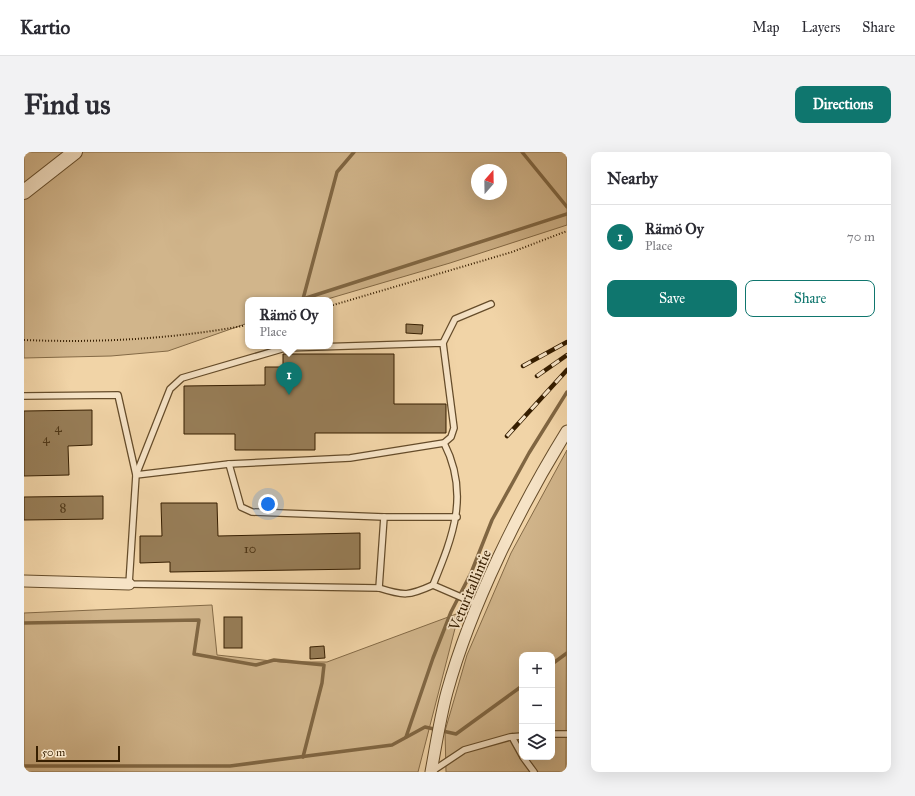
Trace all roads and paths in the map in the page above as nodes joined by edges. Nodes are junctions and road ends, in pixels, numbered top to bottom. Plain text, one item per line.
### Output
1 (75, 152) edge
2 (24, 192) edge
3 (567, 231) edge
4 (490, 304) dead end
5 (333, 305) edge
6 (245, 325) edge
7 (24, 340) edge
8 (442, 343) junction
9 (333, 346) edge
10 (282, 349) edge
11 (24, 396) edge
12 (567, 431) edge
13 (444, 443) junction
14 (230, 464) junction
15 (136, 475) junction
16 (457, 517) junction
17 (384, 518) junction
18 (24, 581) edge
19 (130, 584) junction
20 (433, 585) junction
21 (379, 588) junction
22 (477, 604) junction
23 (555, 734) edge
24 (567, 734) edge
25 (519, 736) edge
26 (512, 737) junction
27 (519, 749) edge
28 (526, 760) edge
29 (431, 772) edge
30 (534, 772) edge

1 - 2 street
3 - 5 path
4 - 8 lane
6 - 7 path
8 - 9 lane
8 - 13 lane
10 - 15 lane
11 - 15 lane
12 - 22 street, Veturitallintie
13 - 14 lane
13 - 16 lane
14 - 15 lane
14 - 17 lane
15 - 19 lane
16 - 17 lane
16 - 20 lane
17 - 21 lane
18 - 19 street
19 - 21 lane
20 - 21 lane
20 - 22 lane
22 - 29 street, Veturitallintie
23 - 24 lane
25 - 26 lane
26 - 27 lane
26 - 29 lane
28 - 30 lane

